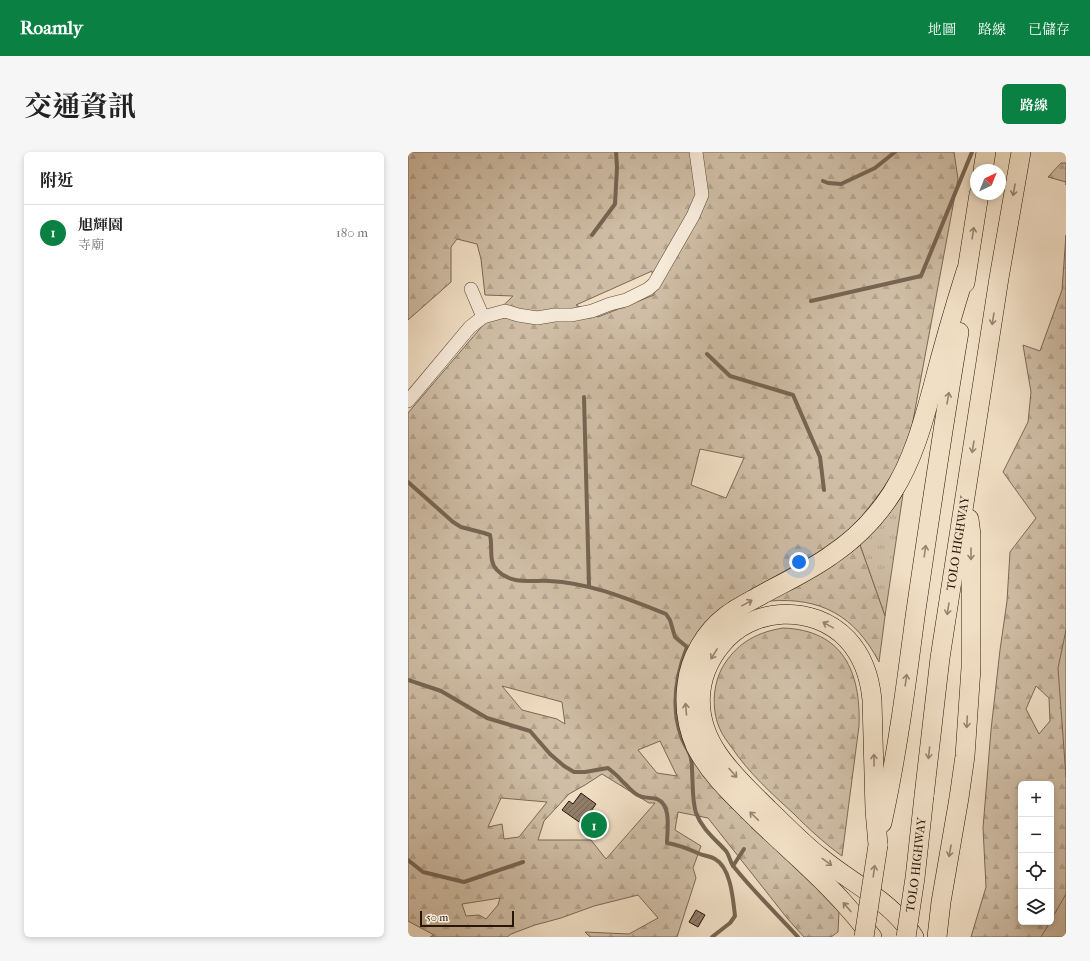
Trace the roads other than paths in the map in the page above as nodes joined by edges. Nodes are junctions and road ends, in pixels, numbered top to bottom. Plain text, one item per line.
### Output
1 (696, 152) edge
2 (986, 152) edge
3 (1021, 152) edge
4 (984, 164) edge
5 (978, 200) edge
6 (966, 271) junction
7 (471, 289) dead end
8 (483, 317) junction
9 (408, 401) edge
10 (966, 488) junction
11 (882, 789) junction
12 (864, 937) edge
13 (872, 937) edge
14 (906, 937) edge
15 (914, 937) edge
16 (937, 937) edge

1 - 8 lane
2 - 4 highway
3 -> 10 highway, TOLO HIGHWAY
6 -> 5 highway
11 -> 6 highway
13 -> 6 highway
7 - 8 lane
8 - 9 lane
10 -> 14 highway, TOLO HIGHWAY, bridge
10 -> 16 highway
12 -> 11 highway, bridge
11 -> 15 highway

